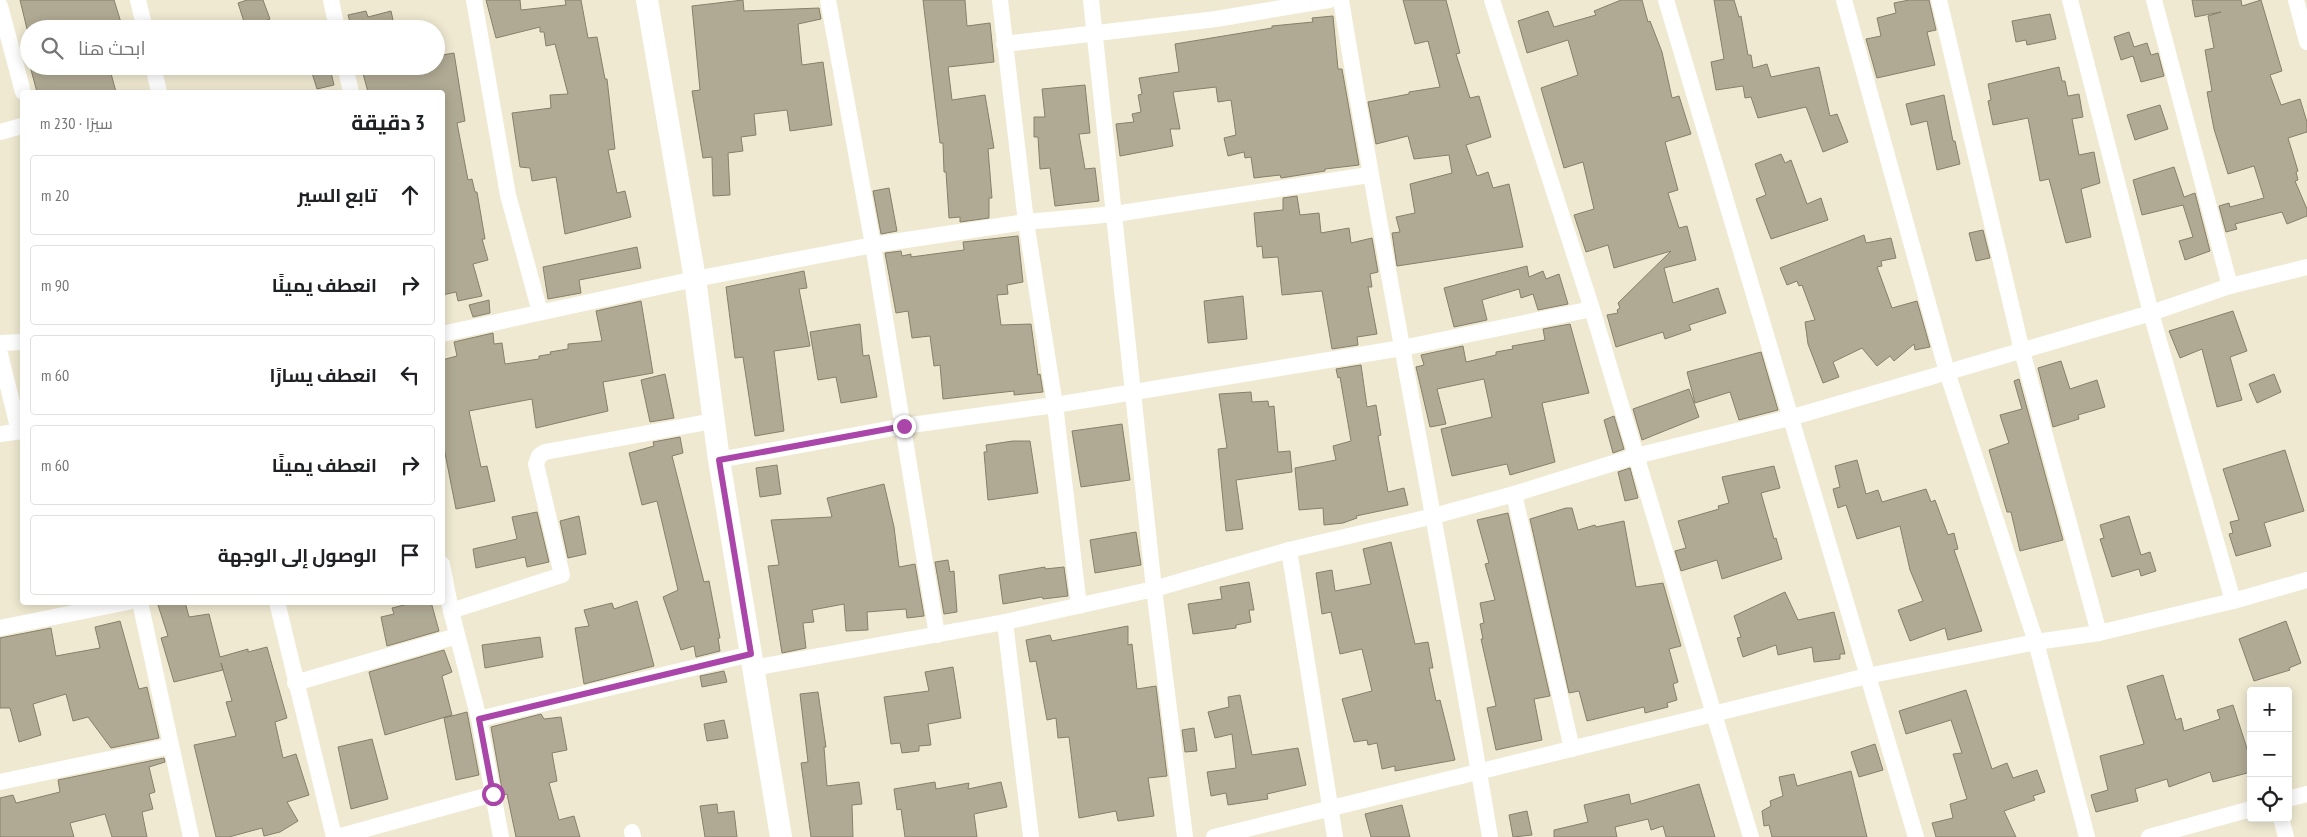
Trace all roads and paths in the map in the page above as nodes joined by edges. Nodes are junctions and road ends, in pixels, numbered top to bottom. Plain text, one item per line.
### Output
1 (138, 0) edge
2 (331, 0) edge
3 (474, 0) edge
4 (647, 0) edge
5 (828, 0) edge
6 (1000, 0) edge
7 (1091, 0) edge
8 (1329, 0) edge
9 (1341, 0) edge
10 (1492, 0) edge
11 (1666, 0) edge
12 (1844, 0) edge
13 (1939, 0) edge
14 (2070, 0) edge
15 (2154, 0) edge
16 (2296, 0) edge
17 (0, 6) edge
18 (143, 20) edge
19 (335, 20) edge
20 (1094, 32) junction
21 (2307, 42) edge
22 (1004, 44) junction
23 (155, 75) edge
24 (347, 75) edge
25 (23, 90) edge
26 (159, 90) edge
27 (351, 90) edge
28 (20, 127) edge
29 (0, 132) edge
30 (1370, 175) junction
31 (1115, 214) junction
32 (1026, 222) junction
33 (873, 245) junction
34 (2305, 272) edge
35 (695, 279) junction
36 (2230, 286) junction
37 (1592, 309) junction
38 (540, 312) junction
39 (2151, 313) junction
40 (445, 333) edge
41 (20, 342) edge
42 (0, 343) edge
43 (1402, 348) junction
44 (2022, 351) junction
45 (0, 354) edge
46 (1947, 372) junction
47 (1134, 391) junction
48 (1055, 405) junction
49 (1793, 417) junction
50 (714, 421) junction
51 (904, 426) junction
52 (20, 427) edge
53 (20, 431) edge
54 (0, 434) edge
55 (1636, 456) junction
56 (719, 460) junction
57 (1514, 494) junction
58 (1434, 516) junction
59 (1289, 550) junction
60 (445, 580) edge
61 (2307, 580) edge
62 (1154, 590) junction
63 (2233, 601) junction
64 (113, 605) edge
65 (141, 605) edge
66 (278, 605) edge
67 (1079, 606) junction
68 (451, 611) junction
69 (1006, 622) junction
70 (0, 628) edge
71 (2099, 632) junction
72 (937, 635) junction
73 (457, 636) junction
74 (2036, 642) junction
75 (752, 661) junction
76 (1867, 676) junction
77 (295, 683) junction
78 (1715, 712) junction
79 (479, 719) junction
80 (171, 746) junction
81 (1572, 749) junction
82 (1480, 772) junction
83 (0, 782) edge
84 (493, 794) junction
85 (2307, 794) edge
86 (2292, 798) edge
87 (1331, 807) junction
88 (2247, 810) edge
89 (2283, 822) edge
90 (191, 837) edge
91 (336, 837) edge
92 (501, 837) edge
93 (781, 837) edge
94 (1032, 837) edge
95 (1185, 837) edge
96 (1214, 837) edge
97 (1336, 837) edge
98 (1490, 837) edge
99 (1751, 837) edge
100 (1916, 837) edge
101 (2086, 837) edge
102 (2149, 837) edge
103 (2286, 837) edge

1 - 18 street
2 - 19 street
3 - 38 street
4 - 35 street
5 - 33 street
6 - 22 street
7 - 20 street
8 - 20 street
9 - 30 street
10 - 37 street
11 - 49 street
12 - 46 street
13 - 44 street
14 - 39 street
15 - 36 street
16 - 21 street
17 - 25 street
20 - 22 street
20 - 31 street
22 - 32 street
23 - 26 street
24 - 27 street
28 - 29 street
30 - 31 street
30 - 43 street
31 - 32 street
31 - 47 street
32 - 33 street
32 - 48 street
33 - 35 street
33 - 51 street
34 - 36 street
35 - 38 street
35 - 50 street
36 - 39 street
37 - 43 street
37 - 55 street
38 - 40 street
39 - 44 street
39 - 63 street
41 - 42 street
43 - 47 street
43 - 58 street
44 - 46 street
44 - 71 street
45 - 52 street
46 - 49 street
46 - 74 street
47 - 48 street
47 - 62 street
48 - 51 street
48 - 67 street
49 - 55 street
49 - 76 street
50 - 56 street
50 - 68 street
51 - 56 street
51 - 72 street
53 - 54 street
55 - 57 street
55 - 78 street
56 - 75 street
57 - 58 street
57 - 81 street
58 - 59 street
58 - 82 street
59 - 62 street
59 - 87 street
60 - 68 street
61 - 63 street
62 - 67 street
62 - 95 street
63 - 71 street
64 - 70 street
65 - 80 street
66 - 77 street
67 - 69 street
68 - 73 street
69 - 72 street
69 - 94 street
71 - 74 street
72 - 75 street
73 - 77 street
73 - 79 street
74 - 76 street
74 - 101 street
75 - 79 street
75 - 93 street
76 - 78 street
76 - 100 street
77 - 91 street
78 - 81 street
78 - 99 street
79 - 84 street
80 - 83 street
80 - 90 street
81 - 82 street
82 - 87 street
82 - 98 street
84 - 91 street
84 - 92 street
85 - 86 street
87 - 96 street
87 - 97 street
88 - 102 street
89 - 103 street

